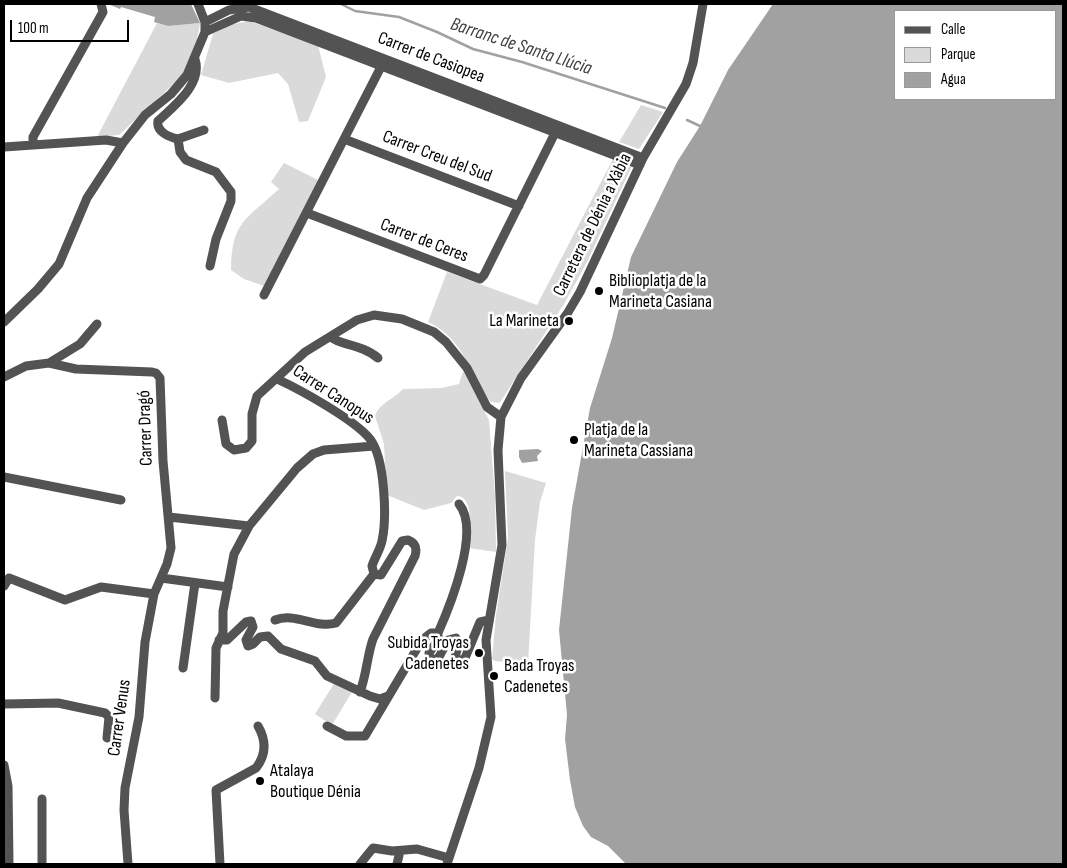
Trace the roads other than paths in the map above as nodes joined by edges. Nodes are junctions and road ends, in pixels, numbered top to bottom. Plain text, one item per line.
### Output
1 (101, 4) edge
2 (198, 4) edge
3 (702, 4) edge
4 (204, 19) junction
5 (205, 32) junction
6 (195, 60) junction
7 (384, 61) junction
8 (557, 128) junction
9 (204, 130) dead end
10 (178, 139) junction
11 (344, 139) junction
12 (123, 143) junction
13 (33, 145) junction
14 (4, 147) edge
15 (642, 161) junction
16 (519, 206) junction
17 (307, 213) junction
18 (210, 266) dead end
19 (264, 295) dead end
20 (4, 322) edge
21 (97, 324) dead end
22 (331, 336) junction
23 (378, 358) dead end
24 (49, 363) junction
25 (4, 377) edge
26 (278, 378) junction
27 (501, 417) junction
28 (222, 420) dead end
29 (374, 446) junction
30 (4, 477) edge
31 (121, 500) dead end
32 (458, 504) dead end
33 (169, 517) junction
34 (249, 526) junction
35 (374, 574) junction
36 (161, 578) junction
37 (5, 583) edge
38 (195, 583) junction
39 (228, 587) junction
40 (154, 594) junction
41 (275, 620) dead end
42 (489, 620) junction
43 (438, 633) junction
44 (219, 640) junction
45 (183, 668) dead end
46 (360, 692) junction
47 (388, 696) junction
48 (215, 698) dead end
49 (4, 704) edge
50 (258, 726) dead end
51 (327, 726) dead end
52 (107, 738) dead end
53 (4, 766) edge
54 (42, 799) dead end
55 (400, 851) junction
56 (448, 861) edge
57 (9, 864) edge
58 (42, 864) edge
59 (128, 864) edge
60 (220, 864) edge
61 (360, 864) edge
62 (397, 864) edge

1 - 13 street
2 - 4 street
3 - 15 street, Carretera de Dénia a Xàbia
4 - 5 street
4 - 7 street, Carrer de Casiopea
5 - 6 street
5 - 7 street, Carrer de Casiopea
6 - 10 street
6 - 12 street
7 - 8 street, Carrer de Casiopea
7 - 11 street
8 - 15 street, Carrer de Casiopea
8 - 16 street, Carrer de Ceres
9 - 10 street
10 - 18 street
11 - 16 street, Carrer Creu del Sud
11 - 17 street
12 - 13 street
12 - 20 street
13 - 14 street
15 - 27 street, Carretera de Dénia a Xàbia
16 - 17 street, Carrer de Ceres
17 - 19 street
21 - 24 street
22 - 23 street
22 - 26 street, Carrer Canopus
22 - 27 street, Carrer Canopus
24 - 25 street, Carrer Dragó
24 - 33 street, Carrer Dragó
26 - 28 street
26 - 29 street, Carrer Canopus
27 - 42 street, Carretera de Dénia a Xàbia
29 - 34 street
29 - 35 street, Carrer Canopus
30 - 31 street
32 - 43 street
33 - 34 street
33 - 36 street, Carrer Dragó
34 - 39 street
35 - 41 street, Carrer Canopus
35 - 46 street, Carrer Canopus
36 - 38 street
36 - 40 street, Carrer Venus
37 - 40 street
38 - 39 street
38 - 45 street
39 - 44 street
40 - 59 street, Carrer Venus
42 - 43 street
42 - 56 street, Carretera de Dénia a Xàbia
43 - 47 street
44 - 46 street
44 - 48 street
46 - 47 street
47 - 51 street
49 - 52 street
50 - 60 street
53 - 57 street
54 - 58 street
55 - 56 street
55 - 61 street
55 - 62 street

